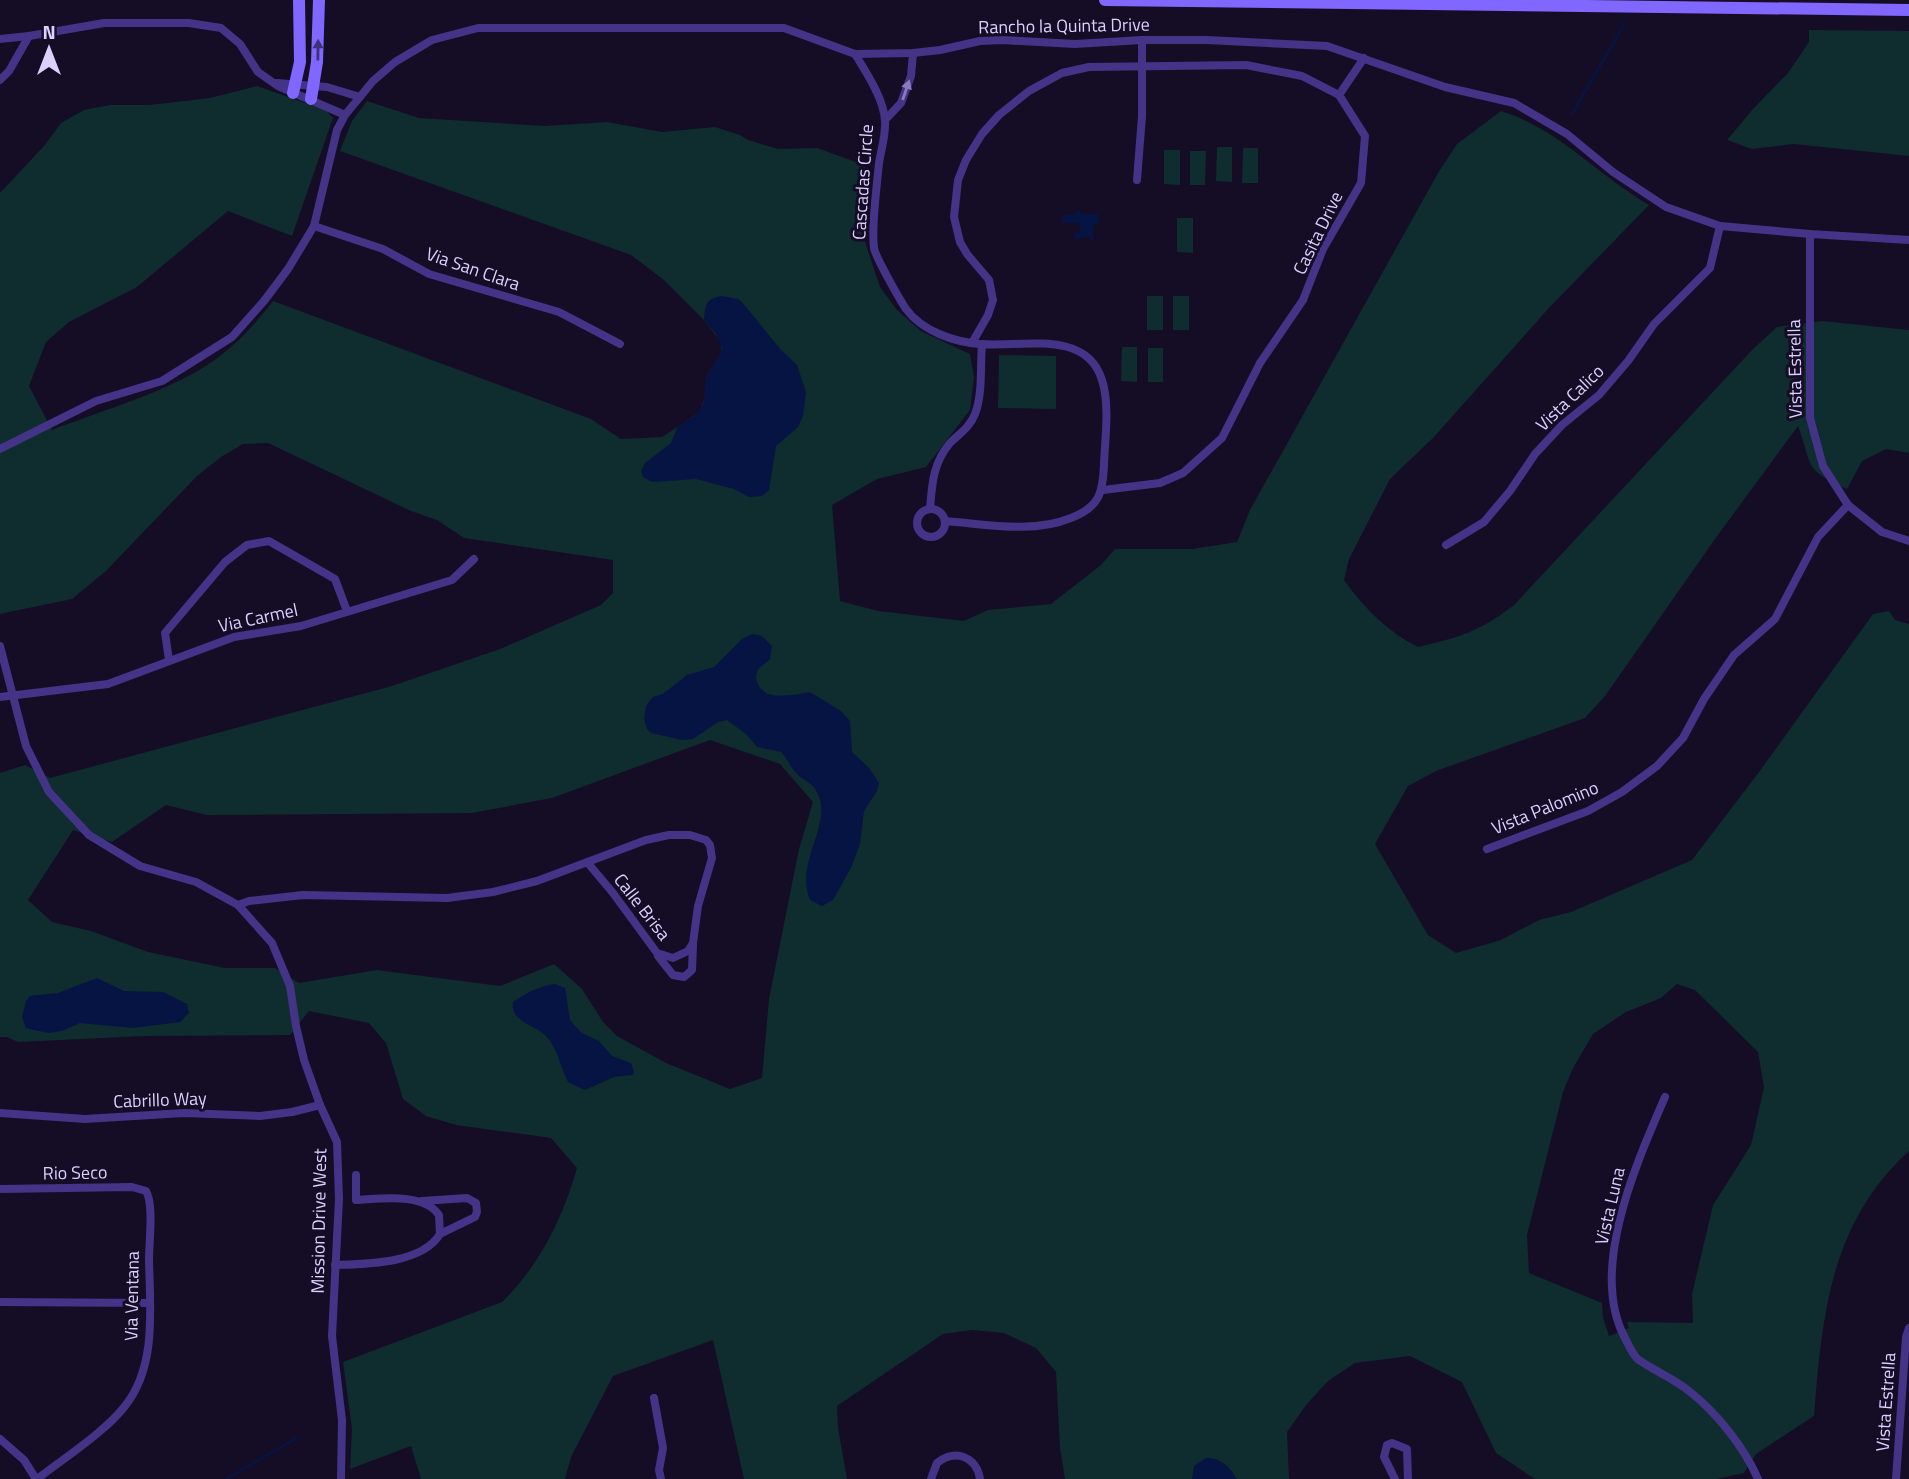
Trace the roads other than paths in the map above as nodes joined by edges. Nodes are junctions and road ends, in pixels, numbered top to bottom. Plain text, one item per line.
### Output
1 (299, 0) edge
2 (318, 0) edge
3 (1105, 0) edge
4 (1455, 2) edge
5 (1909, 10) edge
6 (29, 36) junction
7 (0, 39) edge
8 (1142, 40) junction
9 (913, 53) junction
10 (855, 54) junction
11 (1364, 58) junction
12 (1142, 65) junction
13 (0, 80) edge
14 (313, 86) junction
15 (294, 89) junction
16 (1339, 95) junction
17 (360, 97) junction
18 (311, 100) junction
19 (345, 115) junction
20 (885, 120) junction
21 (1137, 180) dead end
22 (314, 226) junction
23 (1720, 226) junction
24 (1810, 234) junction
25 (1909, 240) edge
26 (972, 343) junction
27 (620, 344) dead end
28 (982, 344) junction
29 (0, 449) edge
30 (1103, 490) junction
31 (1848, 505) junction
32 (930, 509) junction
33 (945, 521) junction
34 (1909, 541) edge
35 (1446, 545) dead end
36 (474, 559) dead end
37 (347, 611) junction
38 (0, 646) edge
39 (169, 660) junction
40 (11, 695) junction
41 (0, 697) edge
42 (1487, 849) dead end
43 (587, 862) junction
44 (238, 905) junction
45 (693, 943) junction
46 (657, 953) junction
47 (1665, 1097) dead end
48 (320, 1104) junction
49 (0, 1113) edge
50 (356, 1175) dead end
51 (0, 1189) edge
52 (148, 1194) joint
53 (416, 1201) junction
54 (440, 1234) junction
55 (335, 1265) junction
56 (0, 1302) edge
57 (150, 1303) junction
58 (1909, 1328) edge
59 (653, 1398) dead end
60 (0, 1438) edge
61 (660, 1475) edge
62 (37, 1479) edge
63 (341, 1479) edge
64 (931, 1479) edge
65 (980, 1479) edge
66 (1395, 1479) edge
67 (1408, 1479) edge
68 (1758, 1479) edge
69 (1896, 1479) edge

1 - 15 main road
14 -> 2 main road
3 - 4 main road
4 - 5 main road
6 - 7 street
6 - 13 street
6 - 15 street
8 - 9 street, Rancho la Quinta Drive
8 - 11 street, Rancho la Quinta Drive
8 - 12 street
9 - 10 street, Rancho la Quinta Drive
20 -> 9 street
10 - 17 street, Rancho la Quinta Drive
10 - 20 street, Cascadas Circle
11 - 16 street
11 - 23 street, Rancho la Quinta Drive
12 - 16 street, Casita Drive
12 - 21 street
12 - 26 street, Casita Drive
14 - 15 street
14 - 17 street
14 - 18 main road
15 - 18 street
16 - 30 street, Casita Drive
17 - 19 street, Rancho la Quinta Drive
18 - 19 street
19 - 22 street, Rancho la Quinta Drive
20 - 26 street, Cascadas Circle
22 - 27 street, Via San Clara
22 - 29 street, Rancho la Quinta Drive
23 - 24 street, Rancho la Quinta Drive
23 - 35 street, Vista Calico
24 - 25 street, Rancho la Quinta Drive
24 - 31 street, Vista Estrella
26 - 28 street, Cascadas Circle
28 - 30 street, Cascadas Circle
28 - 32 street
30 - 33 street
31 - 34 street, Vista Estrella
31 - 42 street, Vista Palomino
32 - 33 street
32 - 33 street
36 - 37 street, Via Carmel
37 - 39 street, Via Carmel
37 - 39 street
38 - 40 street, Mission Drive West
39 - 40 street, Via Carmel
40 - 41 street, Via Carmel
40 - 44 street, Mission Drive West
43 - 44 street, Calle Brisa
43 - 45 street, Calle Brisa
43 - 46 street, Calle Brisa
44 - 48 street, Mission Drive West
45 - 46 street, Calle Brisa
45 - 46 street
47 - 68 street, Vista Luna
48 - 49 street, Cabrillo Way
48 - 55 street, Mission Drive West
50 - 53 street
51 - 52 street, Rio Seco
52 - 57 street, Via Ventana
53 - 54 street
53 - 54 street
54 - 55 street
55 - 63 street, Mission Drive West
56 - 57 street
57 - 62 street, Via Ventana
58 - 69 street, Vista Estrella
59 - 61 street
60 - 62 street
64 - 65 street
66 - 67 street

